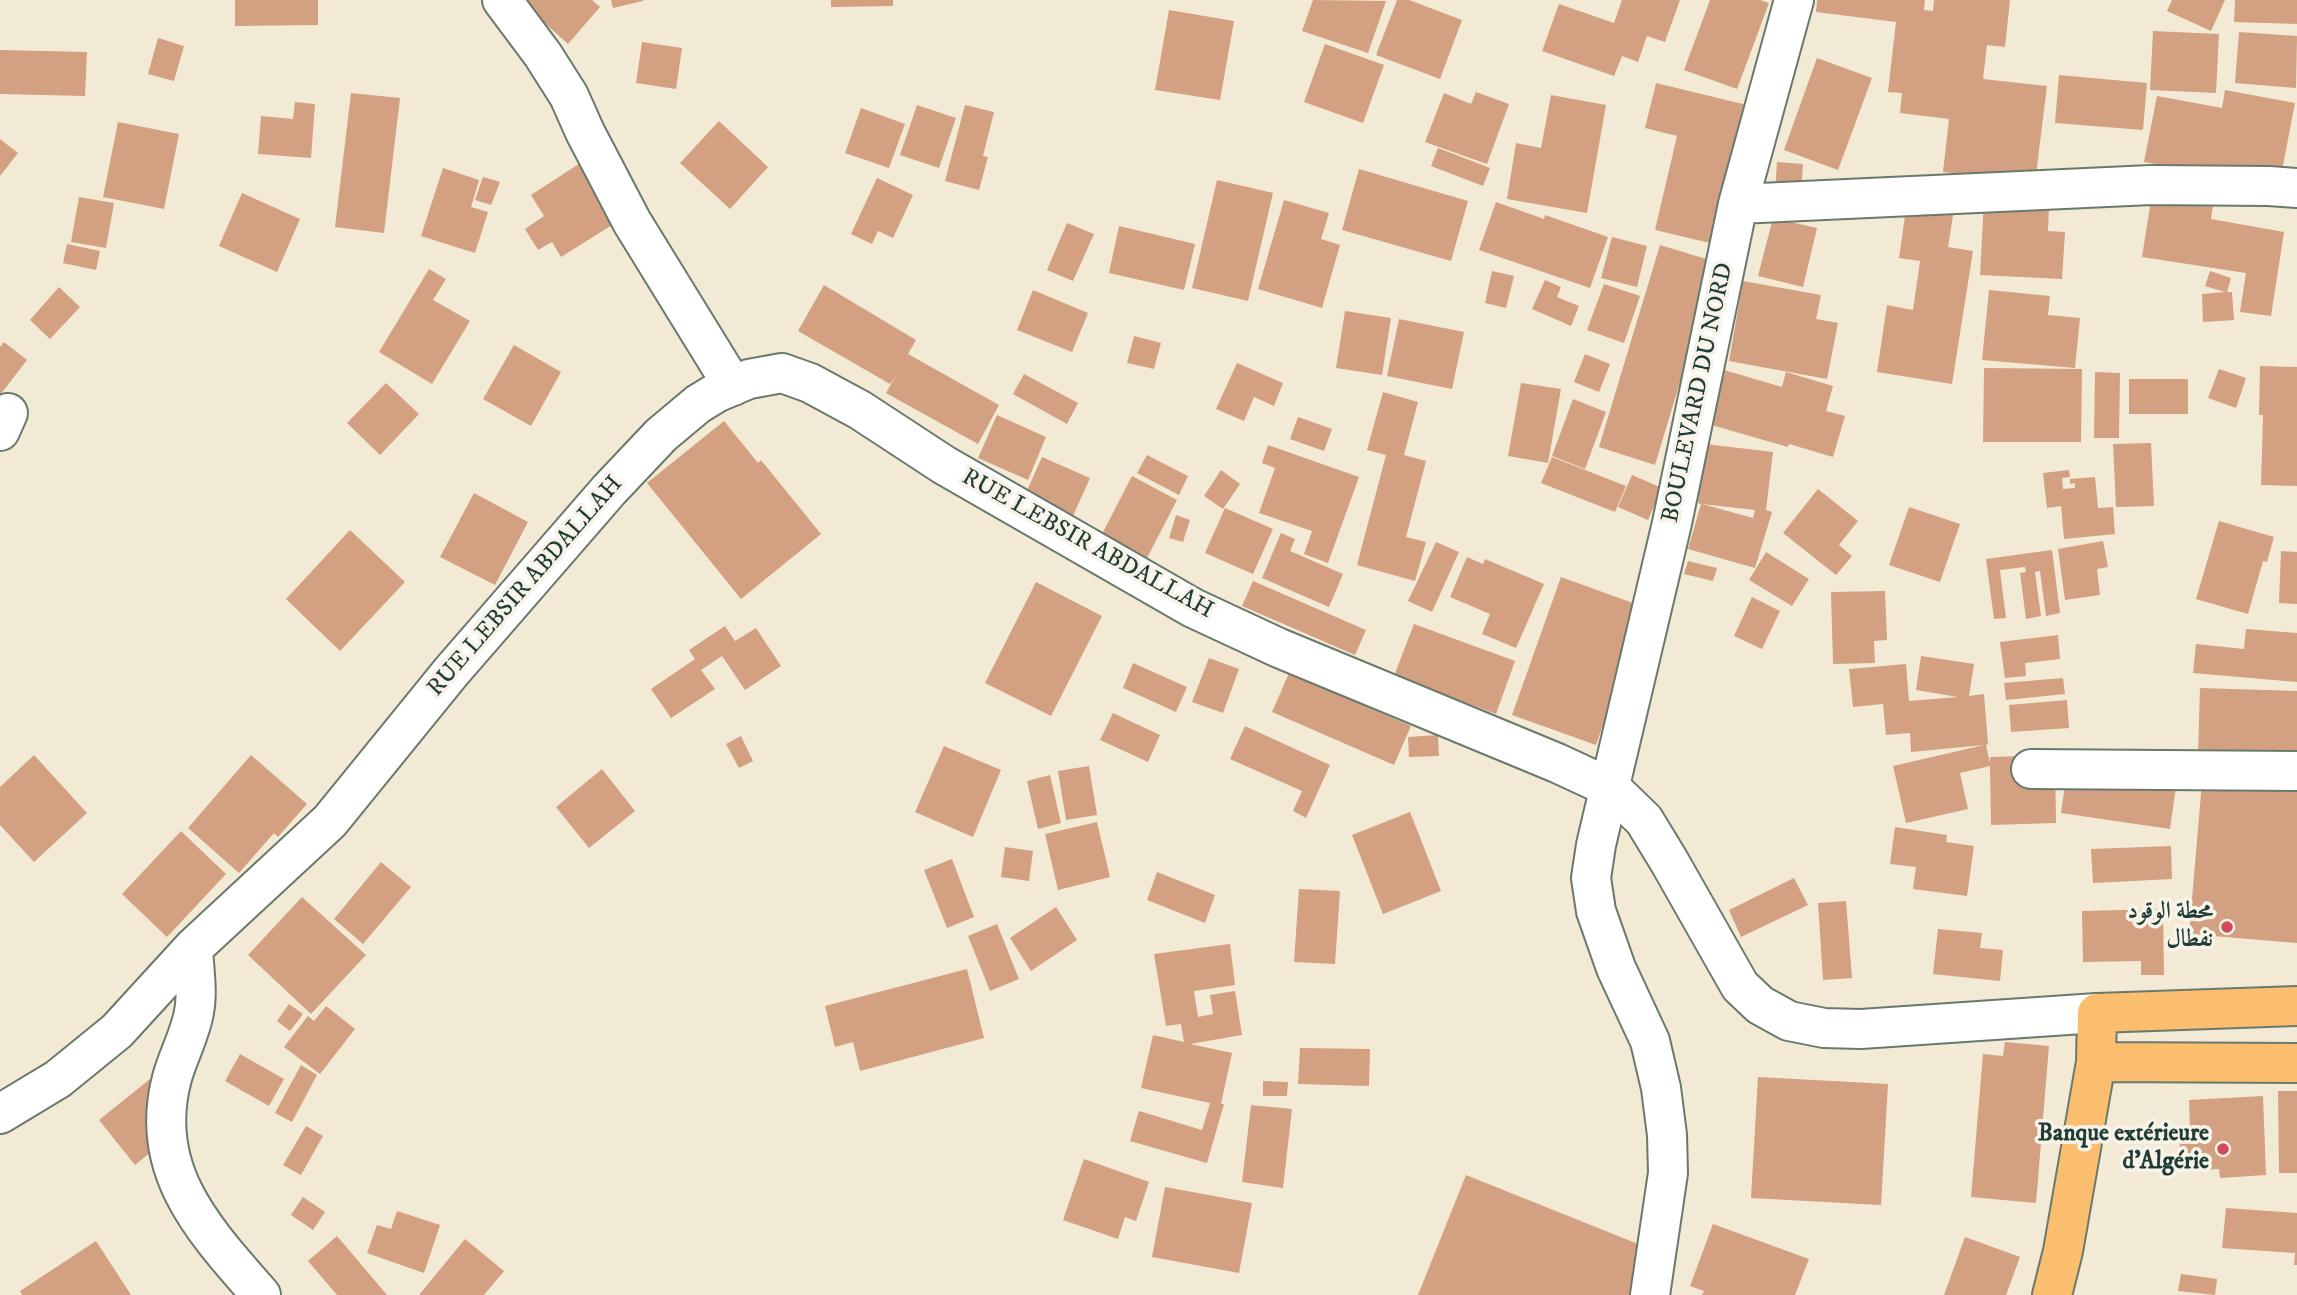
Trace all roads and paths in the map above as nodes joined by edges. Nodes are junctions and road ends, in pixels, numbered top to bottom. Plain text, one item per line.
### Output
1 (502, 0) edge
2 (1794, 0) edge
3 (2297, 188) edge
4 (1738, 204) junction
5 (733, 386) junction
6 (2031, 769) dead end
7 (2297, 771) edge
8 (1611, 788) junction
9 (193, 948) junction
10 (2297, 1006) edge
11 (2098, 1013) junction
12 (2096, 1062) junction
13 (2297, 1063) edge
14 (0, 1114) edge
15 (261, 1295) edge
16 (1650, 1295) edge
17 (2052, 1295) edge

1 - 5 street
2 - 4 street, BOULEVARD DU NORD
3 - 4 street
4 - 8 street, BOULEVARD DU NORD
5 - 8 street, RUE LEBSIR ABDALLAH
5 - 9 street, RUE LEBSIR ABDALLAH
6 - 7 street
8 - 11 street, RUE LEBSIR ABDALLAH
8 - 16 street, BOULEVARD DU NORD
9 - 14 street, RUE LEBSIR ABDALLAH
9 - 15 street
10 - 11 main road
11 - 12 main road
12 - 13 main road
12 - 17 main road

